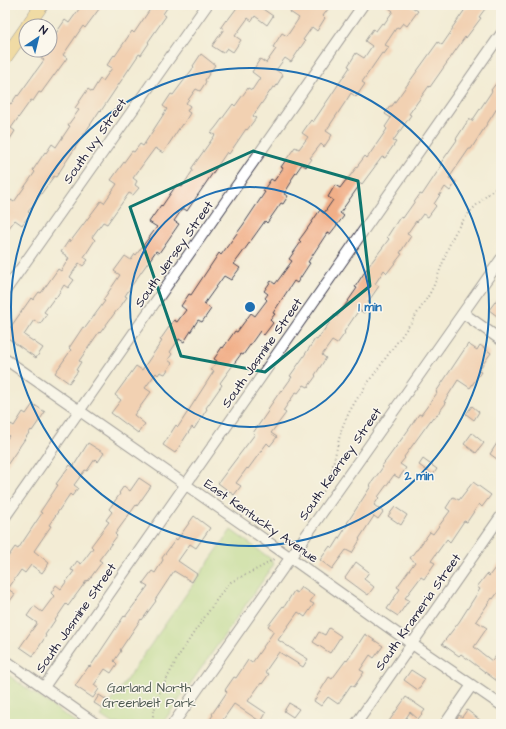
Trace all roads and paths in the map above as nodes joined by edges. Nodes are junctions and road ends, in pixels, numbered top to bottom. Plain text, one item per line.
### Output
1 (42, 5) edge
2 (207, 5) edge
3 (364, 5) edge
4 (33, 18) edge
5 (501, 34) edge
6 (18, 40) edge
7 (5, 58) edge
8 (501, 183) edge
9 (501, 259) edge
10 (5, 291) edge
11 (463, 313) junction
12 (501, 340) edge
13 (5, 359) edge
14 (80, 410) junction
15 (185, 484) junction
16 (325, 489) dead end
17 (501, 516) edge
18 (5, 517) edge
19 (281, 551) junction
20 (290, 558) junction
21 (412, 644) junction
22 (5, 660) edge
23 (472, 685) junction
24 (44, 687) junction
25 (501, 705) edge
26 (96, 724) edge
27 (150, 724) edge
28 (174, 724) edge
29 (356, 724) edge
30 (445, 724) edge

1 - 4 main road
2 - 10 street, South Ivy Street
3 - 14 street, South Jersey Street
5 - 15 street, South Jasmine Street
6 - 7 main road
8 - 16 path
9 - 11 street, South Kearney Street
11 - 12 street
11 - 20 street, South Kearney Street
13 - 14 street, East Kentucky Avenue
14 - 15 street, East Kentucky Avenue
14 - 18 street, South Jersey Street
15 - 19 street, East Kentucky Avenue
15 - 24 street, South Jasmine Street
17 - 21 street, South Krameria Street
19 - 20 street, East Kentucky Avenue
19 - 27 path
20 - 21 street, East Kentucky Avenue
20 - 28 street, South Kearney Street
21 - 23 street, East Kentucky Avenue
21 - 29 street, South Krameria Street
22 - 24 street
23 - 25 street, East Kentucky Avenue
23 - 30 street
24 - 26 street

